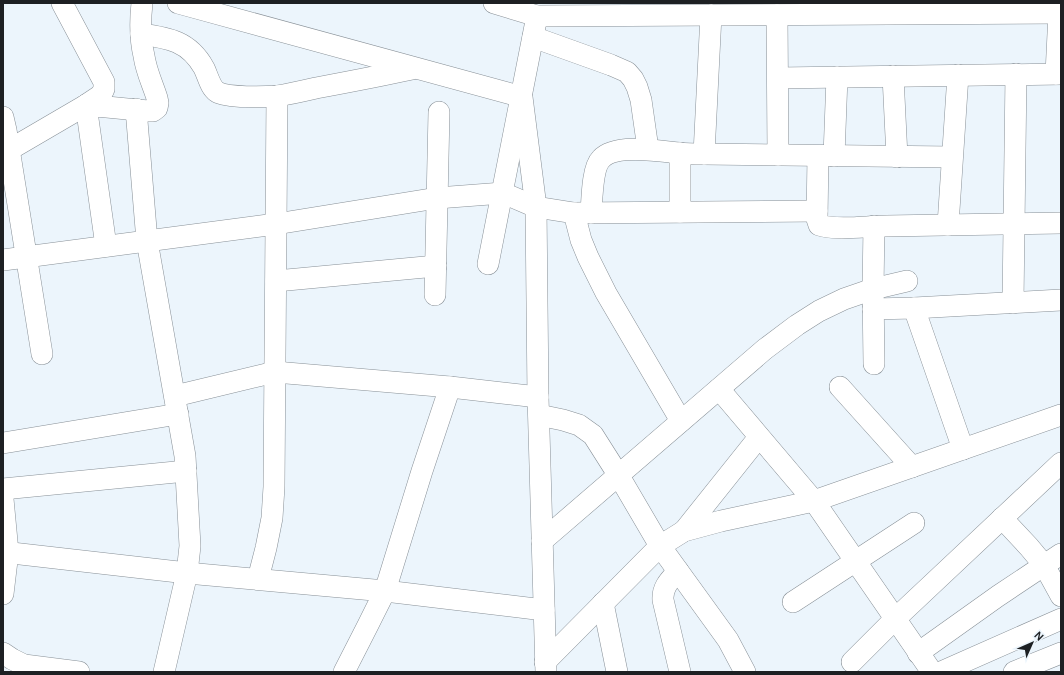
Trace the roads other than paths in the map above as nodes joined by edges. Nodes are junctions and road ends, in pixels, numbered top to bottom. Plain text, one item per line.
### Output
1 (62, 3) edge
2 (142, 3) edge
3 (178, 3) edge
4 (494, 3) edge
5 (1060, 13) edge
6 (711, 15) junction
7 (778, 15) junction
8 (537, 16) junction
9 (141, 34) junction
10 (533, 37) junction
11 (416, 68) junction
12 (1016, 74) junction
13 (1059, 74) edge
14 (958, 75) junction
15 (893, 76) junction
16 (837, 77) junction
17 (778, 78) junction
18 (277, 96) junction
19 (522, 97) junction
20 (86, 105) junction
21 (136, 109) junction
22 (439, 112) dead end
23 (3, 117) edge
24 (648, 149) junction
25 (9, 150) junction
26 (680, 153) junction
27 (704, 154) junction
28 (778, 156) junction
29 (826, 156) junction
30 (897, 157) junction
31 (952, 157) junction
32 (503, 193) junction
33 (437, 198) junction
34 (536, 207) junction
35 (817, 211) junction
36 (680, 212) junction
37 (582, 213) junction
38 (1061, 223) edge
39 (276, 224) junction
40 (1014, 224) junction
41 (948, 225) junction
42 (874, 226) junction
43 (147, 241) junction
44 (106, 246) junction
45 (26, 257) junction
46 (3, 260) edge
47 (488, 264) dead end
48 (436, 266) junction
49 (276, 281) junction
50 (907, 281) dead end
51 (873, 289) junction
52 (435, 295) dead end
53 (1061, 300) edge
54 (1013, 302) junction
55 (914, 308) junction
56 (873, 309) junction
57 (42, 354) dead end
58 (874, 364) dead end
59 (275, 372) junction
60 (840, 387) dead end
61 (450, 388) junction
62 (719, 389) junction
63 (176, 405) junction
64 (538, 406) junction
65 (1061, 415) edge
66 (681, 421) junction
67 (759, 437) junction
68 (3, 442) edge
69 (963, 449) junction
70 (1061, 462) edge
71 (912, 467) junction
72 (186, 471) junction
73 (619, 476) junction
74 (3, 490) edge
75 (3, 499) edge
76 (814, 502) junction
77 (1002, 518) junction
78 (914, 523) dead end
79 (684, 531) junction
80 (542, 542) junction
81 (660, 546) junction
82 (6, 552) edge
83 (1053, 559) edge
84 (855, 562) junction
85 (678, 571) junction
86 (187, 573) junction
87 (258, 579) junction
88 (384, 590) junction
89 (3, 594) edge
90 (1061, 596) edge
91 (793, 602) dead end
92 (603, 603) junction
93 (544, 610) junction
94 (895, 619) junction
95 (1061, 619) edge
96 (3, 653) edge
97 (918, 653) junction
98 (1061, 653) edge
99 (852, 662) dead end
100 (545, 667) edge
101 (79, 672) edge
102 (164, 672) edge
103 (344, 672) edge
104 (617, 672) edge
105 (680, 672) edge
106 (745, 672) edge
107 (932, 672) edge
108 (941, 672) edge
109 (1014, 672) edge

1 - 20 street
2 - 9 street
3 - 11 street
4 - 8 street
5 - 7 street
5 - 13 street
6 - 7 street
6 - 8 street
6 - 27 street
7 - 17 street
8 - 10 street
9 - 18 street
9 - 21 street
10 - 19 street
10 - 24 street
11 - 18 street
11 - 19 street
12 - 13 street
12 - 14 street
12 - 40 street
14 - 15 street
14 - 31 street
15 - 16 street
15 - 30 street
16 - 17 street
16 - 29 street
17 - 28 street
18 - 39 street
19 - 32 street
19 - 34 street
20 - 21 street
20 - 25 street
20 - 44 street
21 - 43 street
22 - 33 street
23 - 25 street
24 - 26 street
24 - 37 street
25 - 45 street
26 - 27 street
26 - 36 street
27 - 28 street
28 - 29 street
29 - 30 street
29 - 35 street
30 - 31 street
31 - 41 street
32 - 33 street
32 - 34 street
32 - 47 street
33 - 39 street
33 - 48 street
34 - 37 street
34 - 64 street
35 - 36 street
35 - 42 street
36 - 37 street
37 - 66 street
38 - 40 street
39 - 43 street
39 - 49 street
40 - 41 street
40 - 54 street
41 - 42 street
42 - 51 street
43 - 44 street
43 - 63 street
44 - 45 street
45 - 46 street
45 - 57 street
48 - 49 street
48 - 52 street
49 - 59 street
50 - 51 street
51 - 56 street
51 - 62 street
53 - 54 street
54 - 55 street
55 - 56 street
55 - 69 street
56 - 58 street
59 - 61 street
59 - 63 street
59 - 87 street
60 - 71 street
61 - 64 street
61 - 88 street
62 - 66 street
62 - 67 street
63 - 68 street
63 - 72 street
64 - 73 street
64 - 80 street
65 - 69 street
66 - 73 street
67 - 76 street
67 - 79 street
69 - 71 street
70 - 77 street
71 - 76 street
72 - 74 street
72 - 86 street
73 - 80 street
73 - 81 street
75 - 82 street
76 - 79 street
76 - 84 street
77 - 83 street
77 - 94 street
78 - 84 street
79 - 81 street
80 - 93 street
81 - 85 street
81 - 92 street
82 - 86 street
82 - 89 street
83 - 90 street
83 - 97 street
84 - 91 street
84 - 94 street
85 - 105 street
85 - 106 street
86 - 87 street
86 - 102 street
87 - 88 street
88 - 93 street
88 - 103 street
92 - 100 street
92 - 104 street
93 - 100 street
94 - 97 street
94 - 99 street
95 - 108 street
96 - 101 street
97 - 107 street
98 - 109 street

